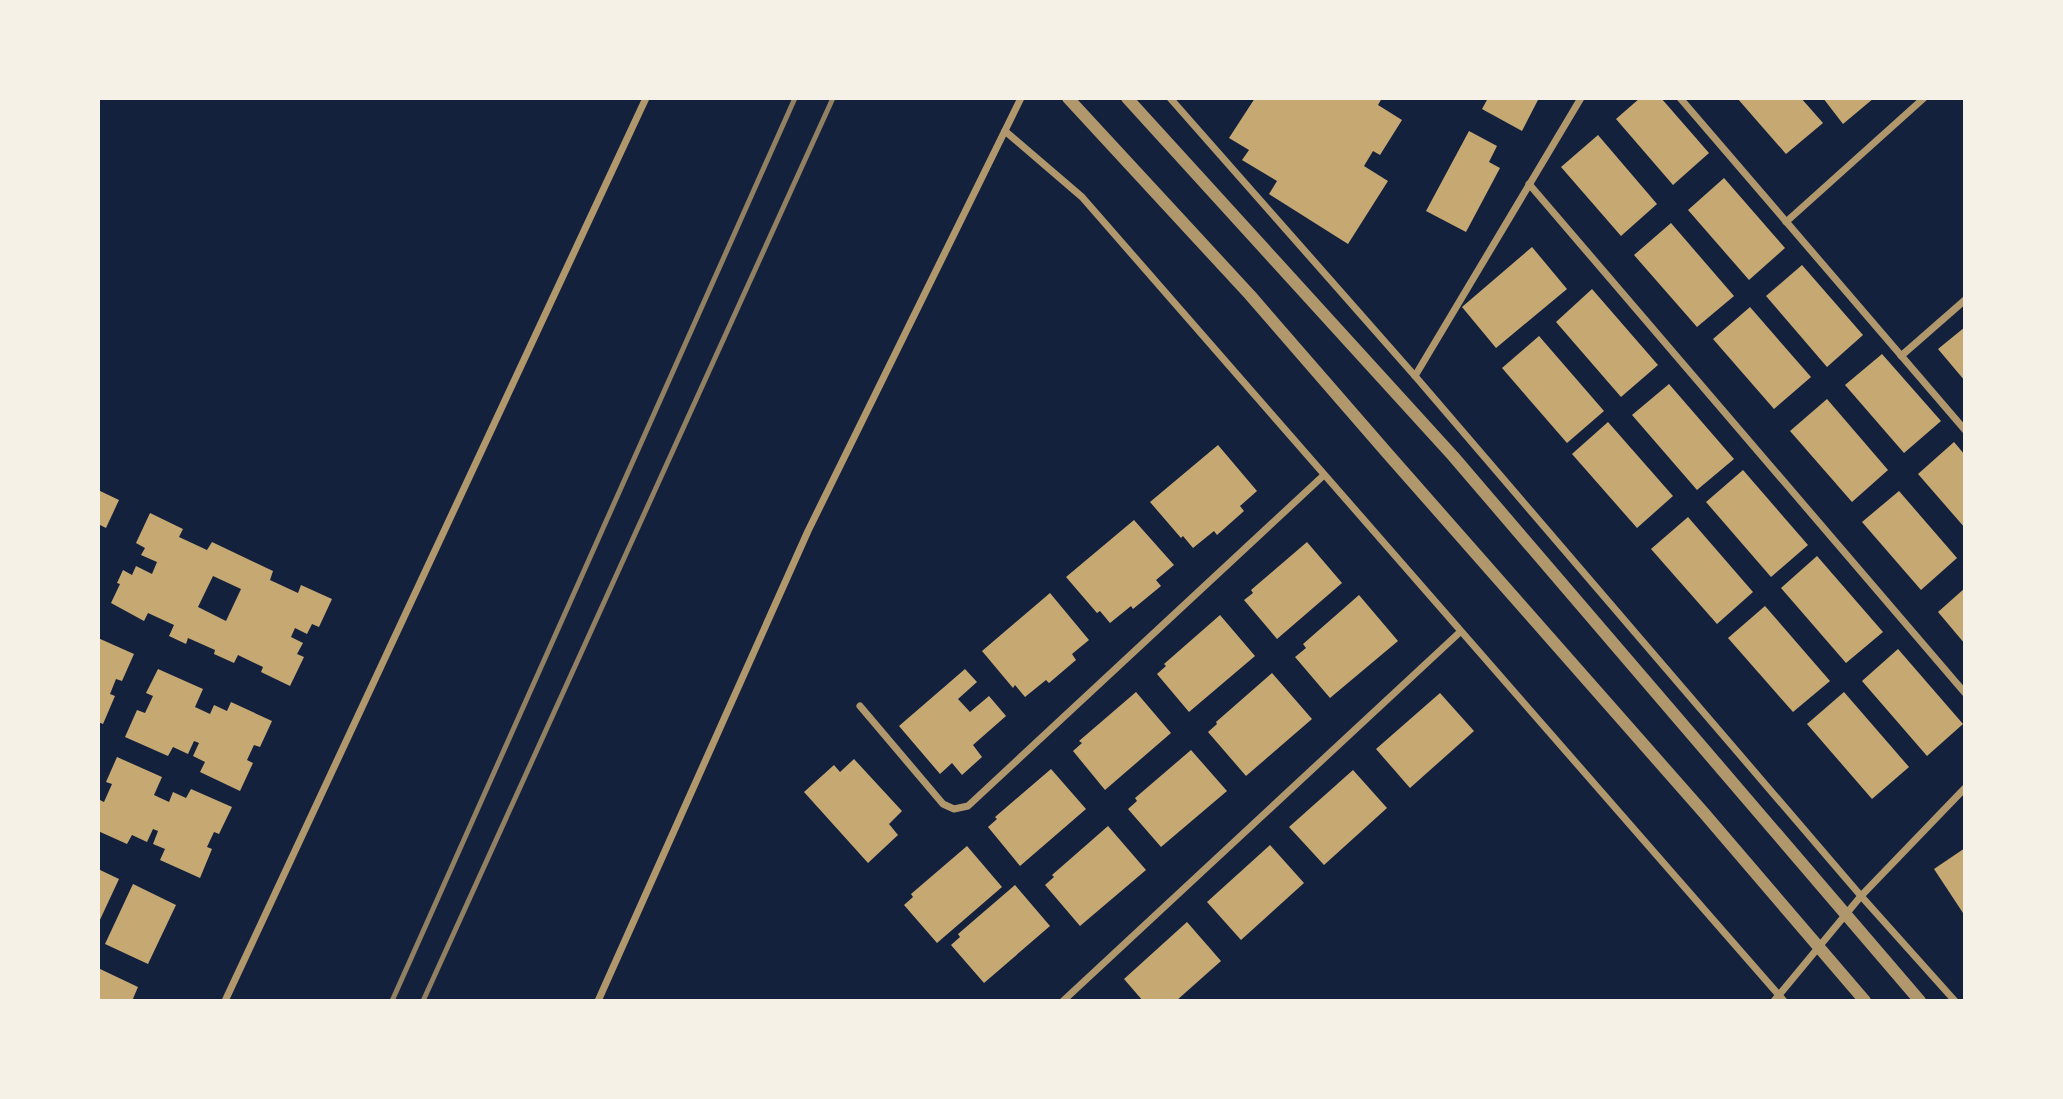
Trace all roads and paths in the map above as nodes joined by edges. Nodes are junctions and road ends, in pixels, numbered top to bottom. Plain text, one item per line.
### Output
1 (646, 98) edge
2 (1021, 98) edge
3 (1068, 98) edge
4 (1127, 98) edge
5 (1170, 98) edge
6 (1581, 98) edge
7 (1680, 98) edge
8 (1924, 98) edge
9 (1005, 131) junction
10 (1529, 184) junction
11 (1786, 222) junction
12 (1965, 300) edge
13 (1901, 356) junction
14 (1415, 376) junction
15 (1965, 430) edge
16 (1324, 475) junction
17 (1460, 632) junction
18 (1965, 693) edge
19 (860, 706) dead end
20 (1965, 788) edge
21 (1861, 896) junction
22 (1779, 999) edge
23 (225, 1001) edge
24 (598, 1001) edge
25 (1063, 1001) edge
26 (1865, 1001) edge
27 (1920, 1001) edge
28 (1955, 1001) edge

1 - 23 street
2 - 9 street
3 - 26 street
4 - 27 street
5 - 14 street
6 - 10 street
7 - 11 street
8 - 11 street
9 - 16 street
9 - 24 street
10 - 14 street
10 - 18 street
11 - 13 street
12 - 13 street
13 - 15 street
14 - 21 street
16 - 17 street
16 - 19 street
17 - 22 street
17 - 25 street
20 - 21 street
21 - 22 street
21 - 28 street

